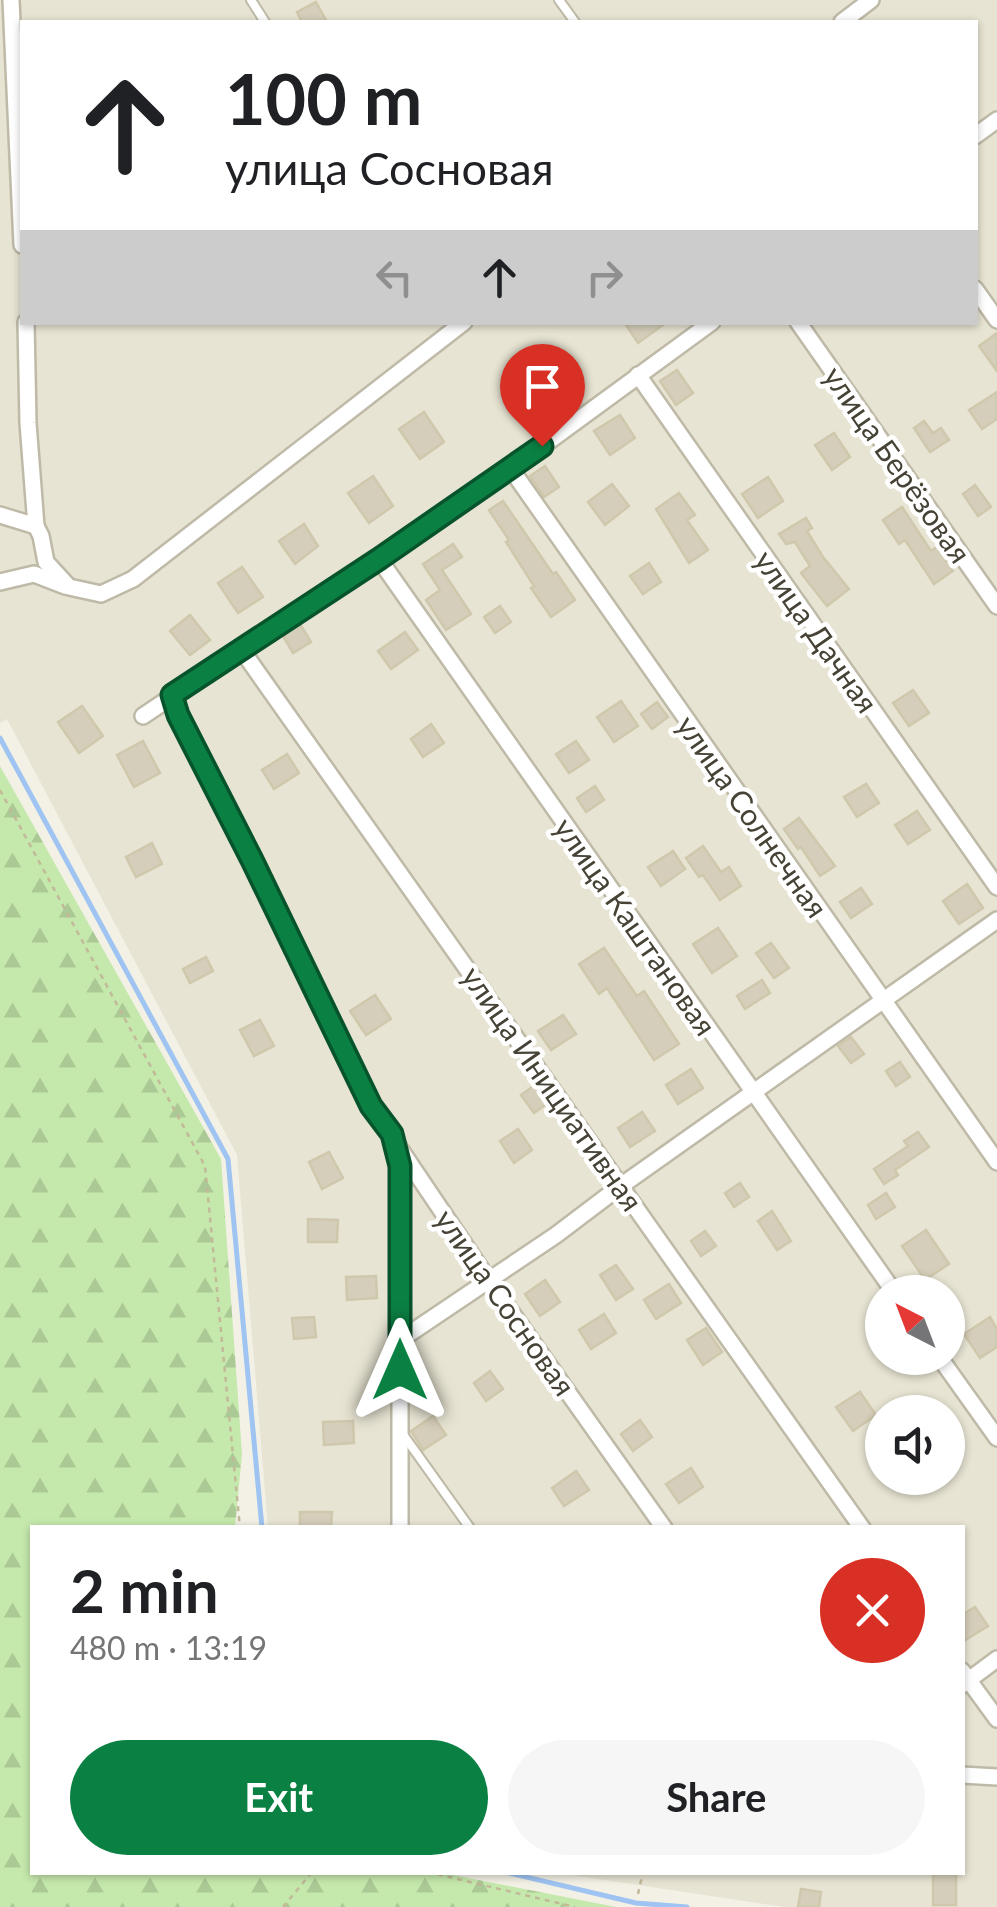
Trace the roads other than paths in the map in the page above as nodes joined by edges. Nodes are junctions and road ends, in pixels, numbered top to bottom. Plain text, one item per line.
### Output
1 (11, 0) edge
2 (871, 0) edge
3 (845, 20) edge
4 (20, 200) edge
5 (978, 293) edge
6 (997, 320) edge
7 (26, 325) edge
8 (458, 325) edge
9 (708, 325) edge
10 (800, 325) edge
11 (638, 375) junction
12 (510, 469) junction
13 (0, 515) edge
14 (36, 526) junction
15 (379, 559) junction
16 (0, 582) edge
17 (69, 587) junction
18 (997, 606) edge
19 (241, 649) junction
20 (172, 695) junction
21 (143, 716) dead end
22 (997, 886) edge
23 (997, 920) edge
24 (883, 1002) junction
25 (753, 1092) junction
26 (392, 1134) junction
27 (997, 1162) edge
28 (622, 1185) junction
29 (882, 1275) edge
30 (489, 1281) junction
31 (400, 1340) junction
32 (952, 1375) edge
33 (400, 1429) junction
34 (997, 1438) edge
35 (400, 1525) edge
36 (468, 1525) edge
37 (662, 1525) edge
38 (860, 1525) edge
39 (997, 1659) edge
40 (965, 1679) edge
41 (997, 1719) edge
42 (965, 1775) edge
43 (997, 1777) edge

1 - 4 street
2 - 3 street
5 - 6 street
7 - 14 street
8 - 17 street
9 - 11 street
10 - 18 street, улица Берёзовая
11 - 12 street
11 - 22 street, улица Дачная
12 - 15 street
12 - 24 street, улица Солнечная
13 - 14 street
14 - 17 street
15 - 19 street
15 - 25 street, улица Каштановая
16 - 17 street
19 - 20 street
19 - 28 street, улица Инициативная
20 - 21 street
20 - 26 street, улица Сосновая
23 - 24 street
24 - 25 street
24 - 27 street, улица Солнечная
25 - 28 street
25 - 29 street, улица Каштановая
26 - 30 street, улица Сосновая
26 - 31 street
28 - 30 street
28 - 38 street, улица Инициативная
30 - 31 street
30 - 37 street, улица Сосновая
31 - 33 street
32 - 34 street
33 - 35 street
33 - 36 lane
39 - 40 street
40 - 41 street
42 - 43 street

